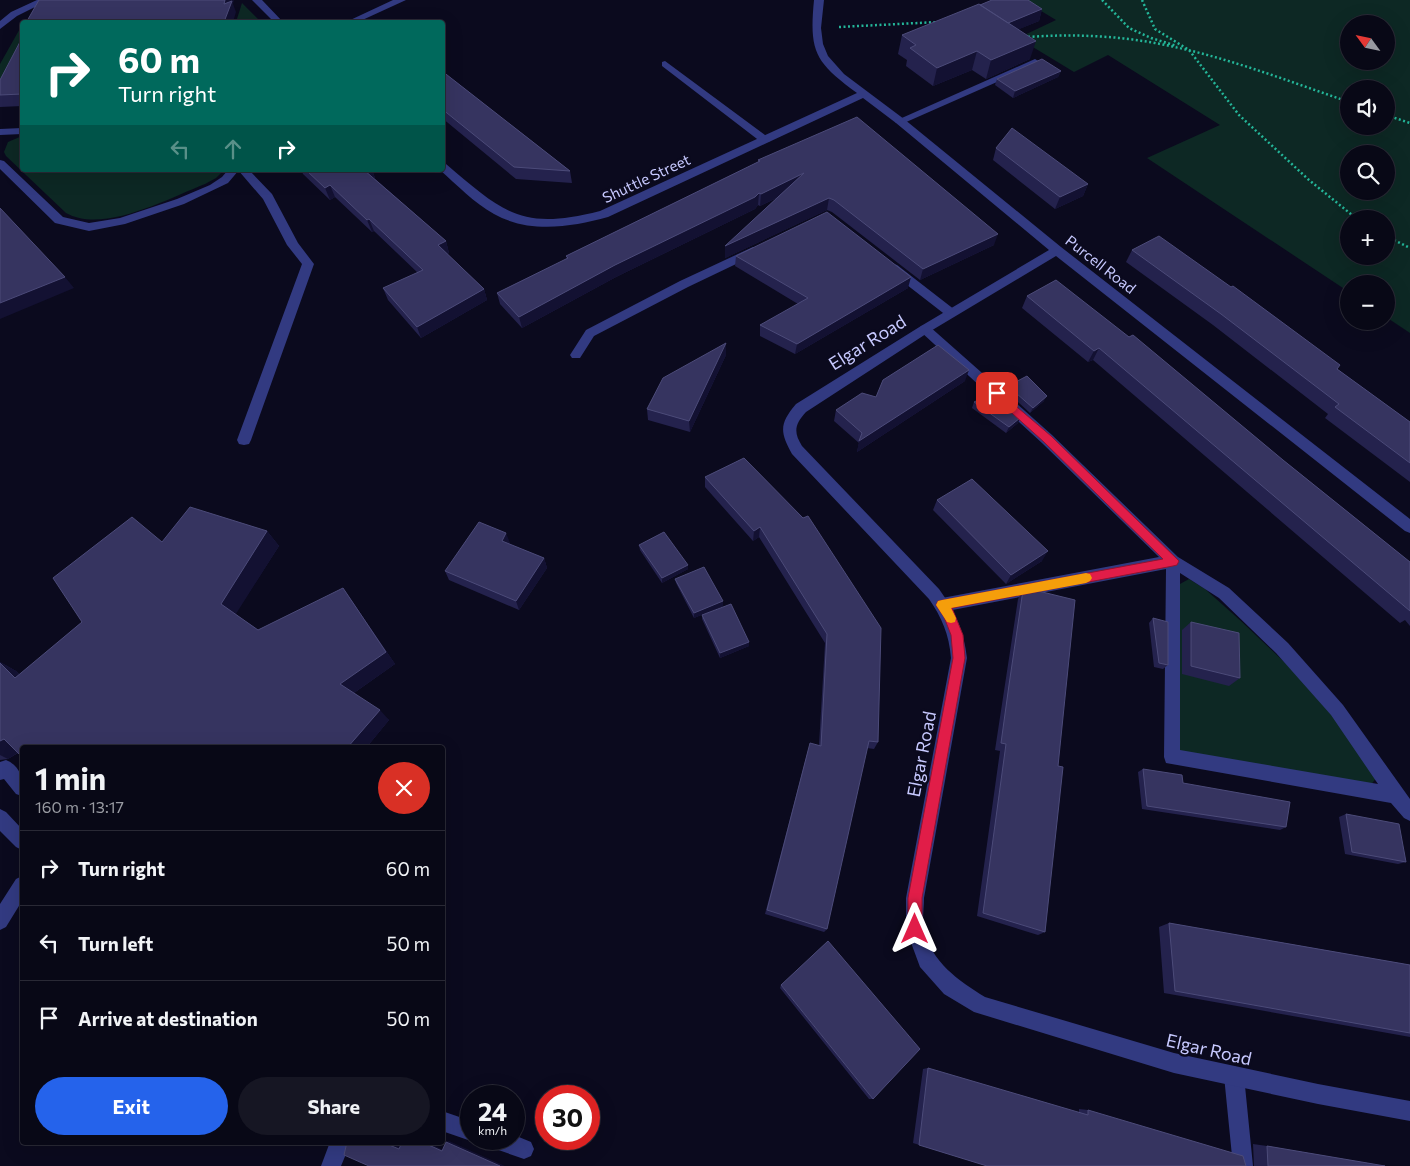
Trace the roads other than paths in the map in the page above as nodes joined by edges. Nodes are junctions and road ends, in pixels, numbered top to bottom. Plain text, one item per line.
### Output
1 (44, 0) edge
2 (257, 0) edge
3 (401, 0) edge
4 (819, 0) edge
5 (277, 20) edge
6 (356, 20) edge
7 (0, 26) edge
8 (1034, 62) edge
9 (665, 64) dead end
10 (864, 94) junction
11 (900, 121) junction
12 (20, 131) edge
13 (0, 132) edge
14 (765, 140) junction
15 (0, 163) edge
16 (445, 169) edge
17 (232, 172) edge
18 (245, 172) edge
19 (764, 246) edge
20 (1057, 250) junction
21 (881, 258) edge
22 (951, 313) junction
23 (925, 329) junction
24 (576, 355) dead end
25 (244, 440) dead end
26 (1410, 527) edge
27 (1173, 561) junction
28 (942, 605) junction
29 (0, 772) edge
30 (20, 786) edge
31 (1396, 795) junction
32 (1410, 812) edge
33 (0, 818) edge
34 (20, 839) edge
35 (20, 888) edge
36 (0, 921) edge
37 (1234, 1076) junction
38 (1410, 1111) edge
39 (445, 1122) edge
40 (460, 1127) edge
41 (340, 1145) edge
42 (331, 1166) edge
43 (1243, 1166) edge

1 - 7 street
2 - 5 street
3 - 6 street
4 - 10 street, Purcell Road
8 - 11 street
9 - 14 street
10 - 11 street, Purcell Road
10 - 14 street, Shuttle Street
11 - 20 street, Purcell Road
12 - 13 street
14 - 16 street, Shuttle Street
15 - 17 street
18 - 25 street
19 - 24 street
20 - 22 street, Elgar Road
20 - 26 street, Purcell Road
21 - 22 street
22 - 23 street, Elgar Road
23 - 27 street
23 - 28 street, Elgar Road
27 - 28 street
27 - 31 street
27 - 31 street
28 - 37 street, Elgar Road
29 - 30 street
31 - 32 street
33 - 34 street
35 - 36 street
37 - 38 street, Elgar Road
37 - 43 street
39 - 40 street
41 - 42 street

